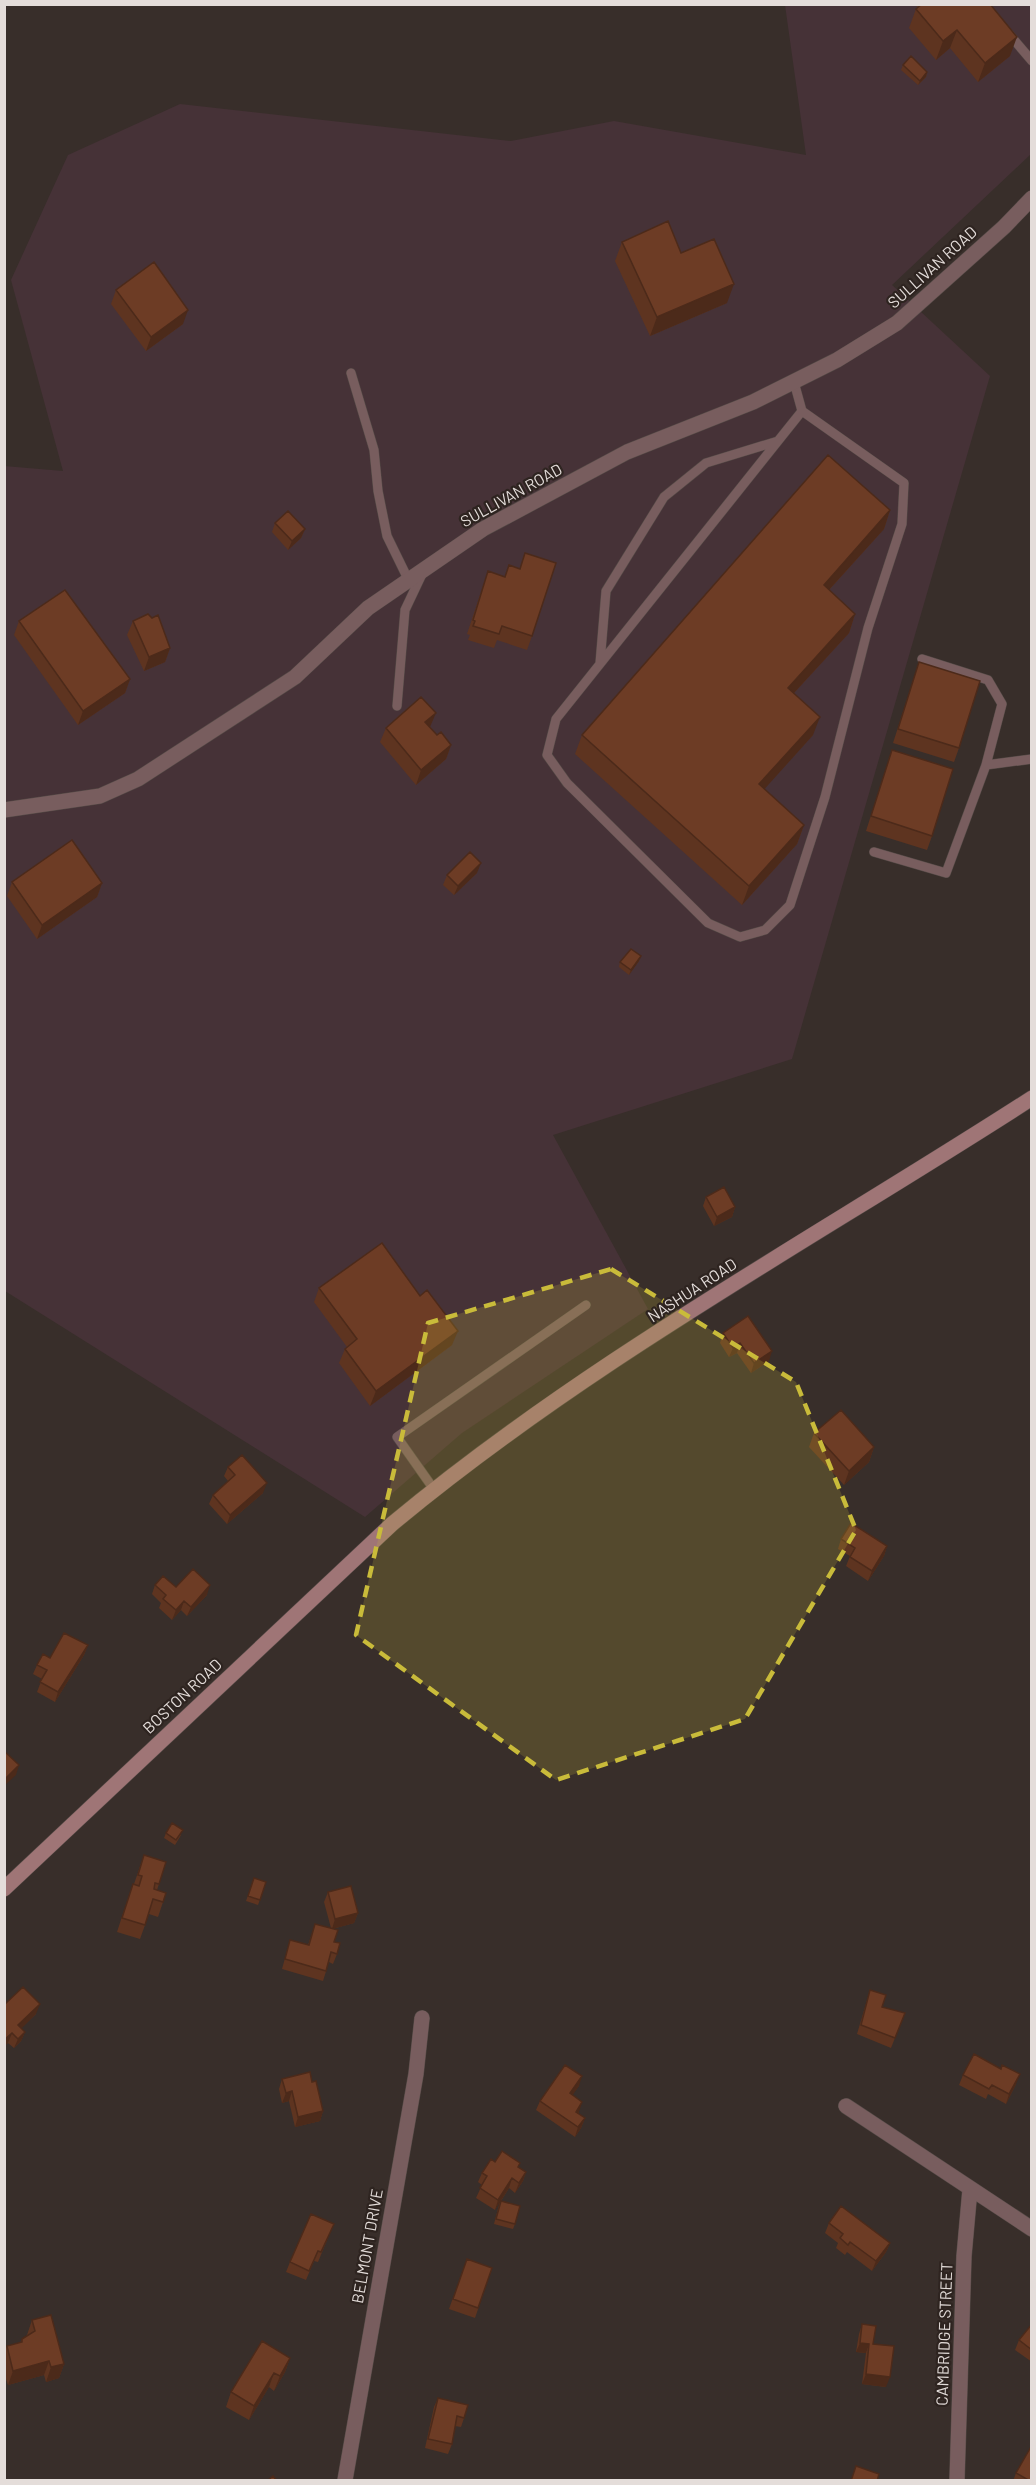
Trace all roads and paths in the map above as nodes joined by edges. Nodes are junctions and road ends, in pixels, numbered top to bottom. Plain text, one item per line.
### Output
1 (1004, 29) edge
2 (1032, 61) edge
3 (1032, 198) edge
4 (351, 373) dead end
5 (794, 382) junction
6 (802, 411) junction
7 (778, 441) junction
8 (426, 566) junction
9 (408, 579) junction
10 (922, 659) dead end
11 (600, 663) junction
12 (398, 706) dead end
13 (1032, 759) edge
14 (986, 765) junction
15 (4, 810) edge
16 (874, 852) dead end
17 (1032, 1098) edge
18 (586, 1305) dead end
19 (434, 1488) junction
20 (385, 1531) joint
21 (4, 1889) edge
22 (423, 2018) dead end
23 (846, 2106) dead end
24 (970, 2189) junction
25 (1032, 2229) edge
26 (345, 2481) edge
27 (957, 2481) edge

1 - 2 lane
3 - 5 street, SULLIVAN ROAD
4 - 9 lane
5 - 6 lane
5 - 8 street, SULLIVAN ROAD
6 - 7 lane
6 - 11 lane
7 - 11 lane
7 - 11 lane
8 - 9 street, SULLIVAN ROAD
8 - 12 lane
9 - 15 street, SULLIVAN ROAD
10 - 14 lane
13 - 14 lane
14 - 16 lane
17 - 19 main road, NASHUA ROAD
18 - 19 lane
19 - 20 main road, NASHUA ROAD
20 - 21 main road, BOSTON ROAD
22 - 26 street, BELMONT DRIVE
23 - 24 street
24 - 25 street
24 - 27 street, CAMBRIDGE STREET

